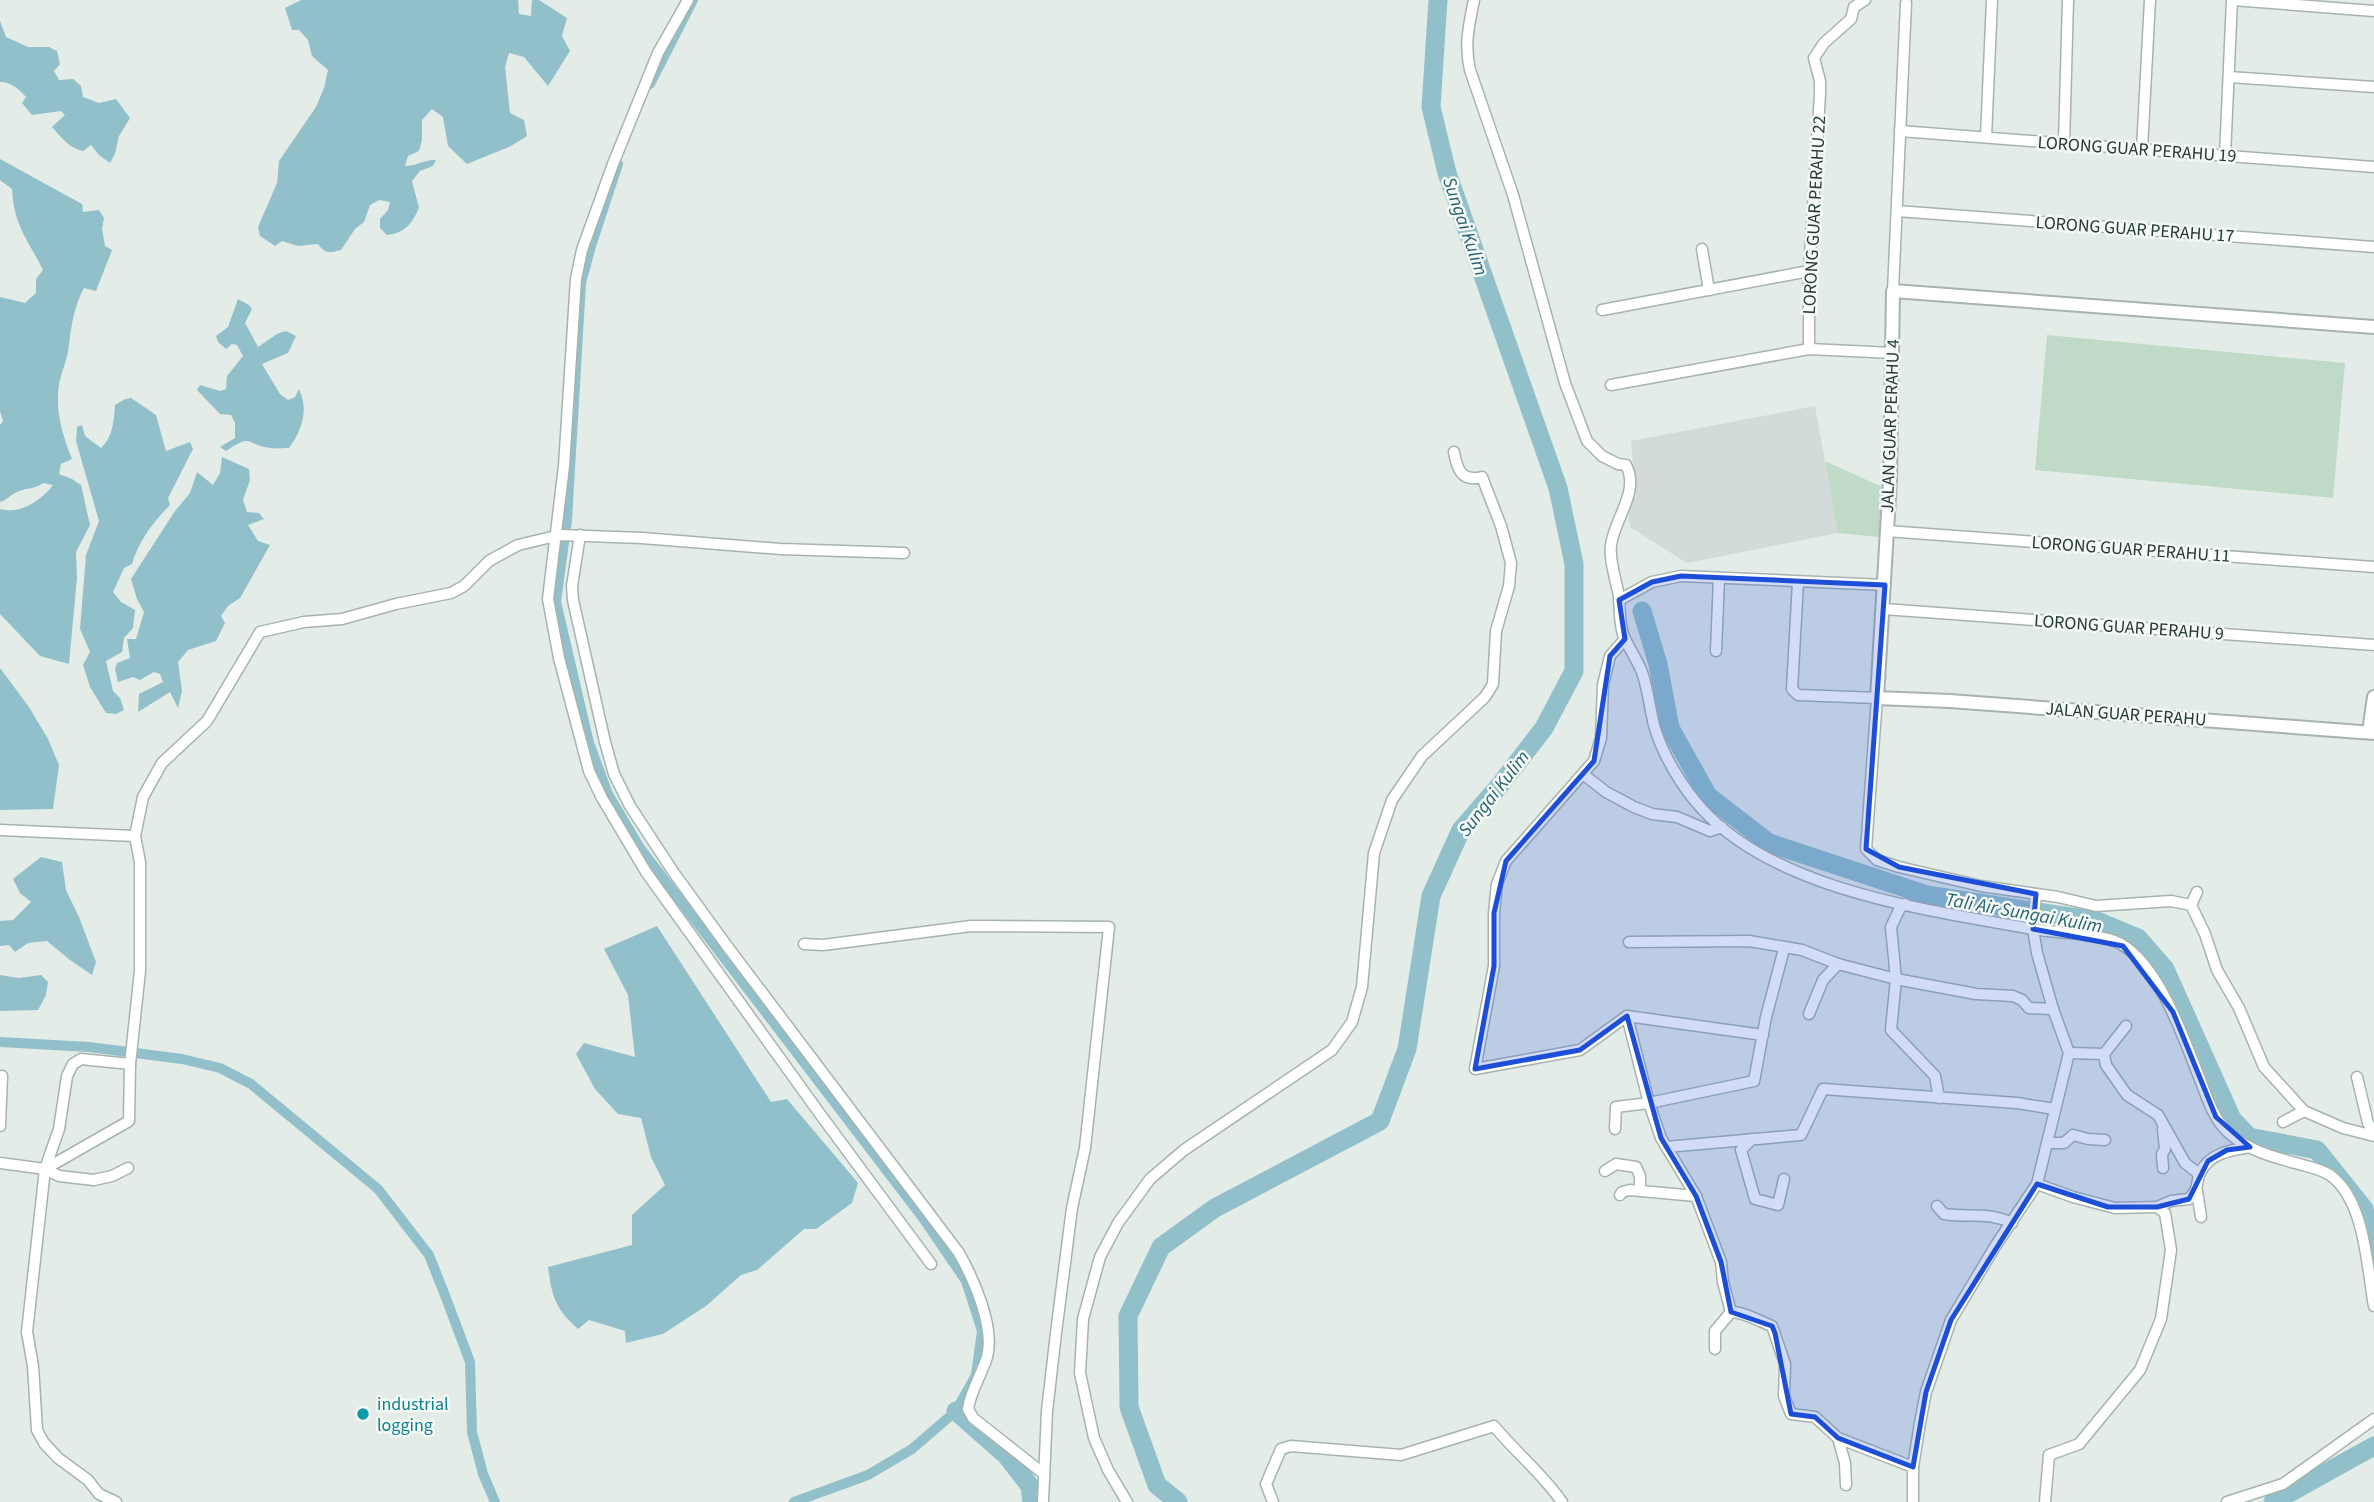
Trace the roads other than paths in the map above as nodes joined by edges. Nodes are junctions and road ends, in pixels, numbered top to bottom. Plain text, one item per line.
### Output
1 (688, 0) edge
2 (1474, 0) edge
3 (1865, 0) edge
4 (1992, 0) edge
5 (2068, 0) edge
6 (2150, 0) edge
7 (2233, 0) edge
8 (1906, 3) dead end
9 (2374, 11) edge
10 (2229, 77) junction
11 (2374, 87) edge
12 (1900, 131) junction
13 (1986, 137) junction
14 (2064, 143) junction
15 (2143, 149) junction
16 (2225, 156) junction
17 (2374, 167) edge
18 (1897, 211) junction
19 (2374, 247) edge
20 (1702, 249) dead end
21 (1809, 271) junction
22 (1709, 290) junction
23 (1893, 291) junction
24 (1602, 310) dead end
25 (2374, 327) edge
26 (1809, 349) junction
27 (1893, 353) junction
28 (1611, 385) dead end
29 (1454, 452) dead end
30 (1887, 531) junction
31 (558, 535) junction
32 (578, 535) junction
33 (904, 553) dead end
34 (2374, 567) edge
35 (1718, 578) junction
36 (1798, 582) junction
37 (1885, 585) junction
38 (1619, 600) junction
39 (1884, 609) junction
40 (1625, 639) junction
41 (2374, 645) edge
42 (1716, 651) dead end
43 (2374, 697) edge
44 (1877, 698) junction
45 (2371, 732) edge
46 (1583, 774) junction
47 (1722, 827) junction
48 (0, 830) edge
49 (135, 836) junction
50 (2197, 892) dead end
51 (2036, 897) junction
52 (1905, 904) junction
53 (2191, 905) junction
54 (2033, 928) junction
55 (1629, 942) dead end
56 (804, 944) dead end
57 (1784, 948) junction
58 (1838, 964) junction
59 (1896, 979) junction
60 (2053, 1009) junction
61 (1809, 1014) dead end
62 (1627, 1016) junction
63 (2126, 1026) dead end
64 (1763, 1035) junction
65 (2069, 1053) junction
66 (2104, 1054) junction
67 (130, 1063) junction
68 (2, 1076) edge
69 (2357, 1077) dead end
70 (1939, 1098) junction
71 (1649, 1103) junction
72 (2054, 1109) junction
73 (2304, 1111) junction
74 (2158, 1115) junction
75 (2283, 1122) dead end
76 (0, 1126) edge
77 (1615, 1129) dead end
78 (2374, 1135) edge
79 (1752, 1139) junction
80 (2105, 1140) dead end
81 (2049, 1143) junction
82 (1666, 1147) junction
83 (2250, 1147) junction
84 (0, 1163) edge
85 (128, 1168) dead end
86 (2163, 1168) dead end
87 (45, 1170) junction
88 (1605, 1171) dead end
89 (2199, 1174) junction
90 (1784, 1179) dead end
91 (2037, 1184) junction
92 (1640, 1191) junction
93 (2197, 1191) junction
94 (1620, 1195) dead end
95 (1696, 1196) junction
96 (1937, 1206) dead end
97 (2157, 1207) junction
98 (2202, 1217) dead end
99 (2012, 1223) junction
100 (931, 1265) dead end
101 (2374, 1307) edge
102 (1731, 1312) junction
103 (1715, 1349) dead end
104 (2374, 1419) edge
105 (1838, 1438) junction
106 (1913, 1467) junction
107 (1044, 1474) junction
108 (1846, 1485) dead end
109 (116, 1502) edge
110 (1043, 1502) edge
111 (1127, 1502) edge
112 (1273, 1502) edge
113 (1562, 1502) edge
114 (1913, 1502) edge
115 (2045, 1502) edge
116 (2227, 1502) edge

1 - 31 street
2 - 38 street
3 - 21 street, LORONG GUAR PERAHU 22
4 - 13 street
5 - 14 street
6 - 15 street
7 - 9 street
7 - 10 street
8 - 12 street, JALAN GUAR PERAHU 4
10 - 11 street
10 - 16 street
12 - 13 street, LORONG GUAR PERAHU 19
12 - 18 street, JALAN GUAR PERAHU 4
13 - 14 street, LORONG GUAR PERAHU 19
14 - 15 street, LORONG GUAR PERAHU 19
15 - 16 street, LORONG GUAR PERAHU 19
16 - 17 street, LORONG GUAR PERAHU 19
18 - 19 street, LORONG GUAR PERAHU 17
18 - 23 street, JALAN GUAR PERAHU 4
20 - 22 street
21 - 22 street
21 - 26 street, LORONG GUAR PERAHU 22
22 - 24 street
23 - 25 street
23 - 27 street, JALAN GUAR PERAHU 4
26 - 27 street
26 - 28 street
27 - 30 street, JALAN GUAR PERAHU 4
29 - 111 street
30 - 34 street, LORONG GUAR PERAHU 11
30 - 37 street, JALAN GUAR PERAHU 4
31 - 32 street
31 - 49 street
31 - 100 street
32 - 33 street
32 - 107 street
35 - 36 street
35 - 38 street
35 - 42 street
36 - 37 street
36 - 44 street
37 - 39 street, JALAN GUAR PERAHU 4
38 - 40 street
39 - 41 street, LORONG GUAR PERAHU 9
39 - 44 street, JALAN GUAR PERAHU 4
40 - 46 street
40 - 47 street
43 - 45 street
44 - 45 street, JALAN GUAR PERAHU
44 - 51 street, JALAN GUAR PERAHU 4
46 - 47 street
46 - 62 street
47 - 52 street
48 - 49 street
49 - 67 street
50 - 53 street
51 - 53 street
51 - 54 street
52 - 54 street
52 - 59 street
53 - 73 street
54 - 60 street
54 - 83 street
55 - 57 street
56 - 107 street
57 - 58 street
57 - 64 street
58 - 59 street
58 - 61 street
59 - 60 street
59 - 70 street
60 - 65 street
62 - 64 street
62 - 71 street
63 - 66 street
64 - 71 street
65 - 66 street
65 - 72 street
66 - 74 street
67 - 87 street
67 - 87 street
68 - 76 street
69 - 78 street
70 - 72 street
70 - 79 street
71 - 77 street
71 - 82 street
72 - 81 street
73 - 75 street
73 - 78 street
74 - 86 street
74 - 89 street
79 - 82 street
79 - 90 street
80 - 81 street
81 - 91 street
82 - 95 street
83 - 89 street
83 - 101 street
84 - 87 street
85 - 87 street
87 - 109 street
88 - 92 street
89 - 93 street
91 - 97 street
91 - 99 street
92 - 94 street
92 - 95 street
93 - 97 street
93 - 98 street
95 - 102 street
96 - 99 street
97 - 115 street
99 - 106 street
102 - 103 street
102 - 105 street
104 - 116 street
105 - 106 street
105 - 108 street
106 - 114 street
107 - 110 street
112 - 113 street

